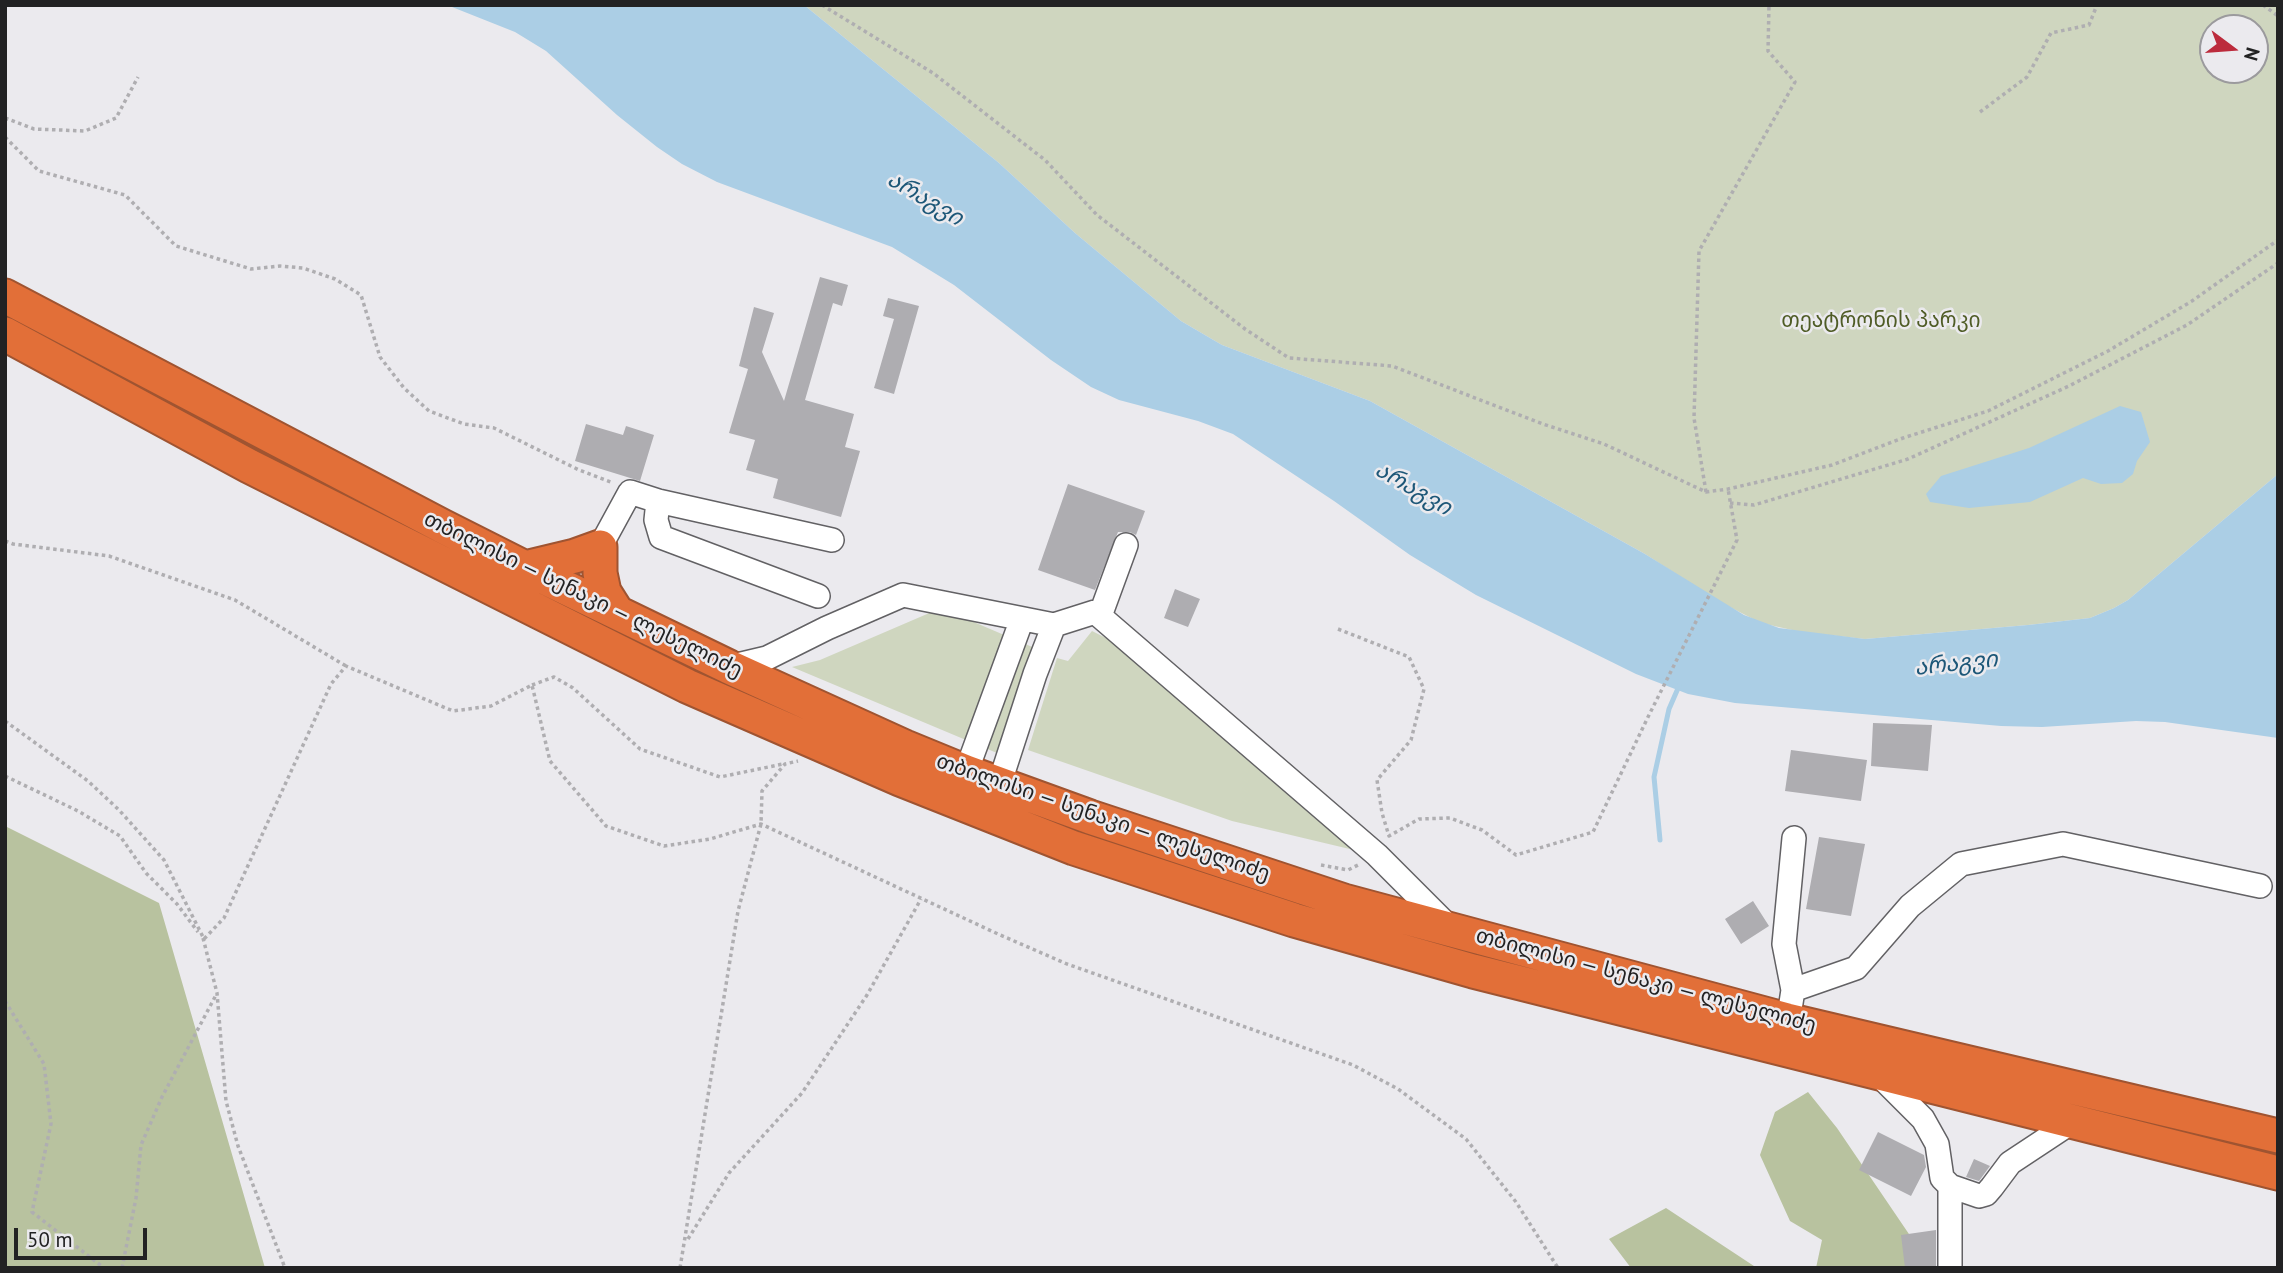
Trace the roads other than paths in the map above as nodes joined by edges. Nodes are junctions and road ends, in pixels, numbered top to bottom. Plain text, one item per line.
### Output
1 (5, 296) edge
2 (5, 334) edge
3 (658, 501) junction
4 (832, 540) dead end
5 (1126, 545) dead end
6 (600, 547) junction
7 (526, 568) junction
8 (818, 596) dead end
9 (615, 611) junction
10 (1098, 614) junction
11 (1022, 619) junction
12 (1054, 625) junction
13 (729, 667) junction
14 (966, 772) junction
15 (999, 785) junction
16 (1794, 838) dead end
17 (2260, 886) dead end
18 (1451, 929) junction
19 (1790, 1005) junction
20 (1879, 1074) junction
21 (2072, 1122) junction
22 (2278, 1136) edge
23 (2278, 1173) edge
24 (1950, 1186) junction
25 (1950, 1268) edge

1 - 7 highway, თბილისი — სენაკი — ლესელიძე
2 - 20 highway, თბილისი — სენაკი — ლესელიძე
3 - 4 lane
3 - 6 lane
3 - 8 lane
5 - 10 lane
6 - 7 highway
6 - 9 highway
7 - 9 highway, თბილისი — სენაკი — ლესელიძე
9 - 13 highway, თბილისი — სენაკი — ლესელიძე
10 - 12 lane
10 - 18 lane
11 - 12 lane
11 - 13 lane
11 - 14 lane
12 - 15 lane
13 - 14 highway, თბილისი — სენაკი — ლესელიძე
14 - 15 highway, თბილისი — სენაკი — ლესელიძე
15 - 18 highway, თბილისი — სენაკი — ლესელიძე
16 - 19 lane
17 - 19 lane
18 - 19 highway, თბილისი — სენაკი — ლესელიძე
19 - 22 highway, თბილისი — სენაკი — ლესელიძე
20 - 21 highway, თბილისი — სენაკი — ლესელიძე
20 - 24 lane
21 - 23 highway, თბილისი — სენაკი — ლესელიძე
21 - 24 lane
24 - 25 lane

